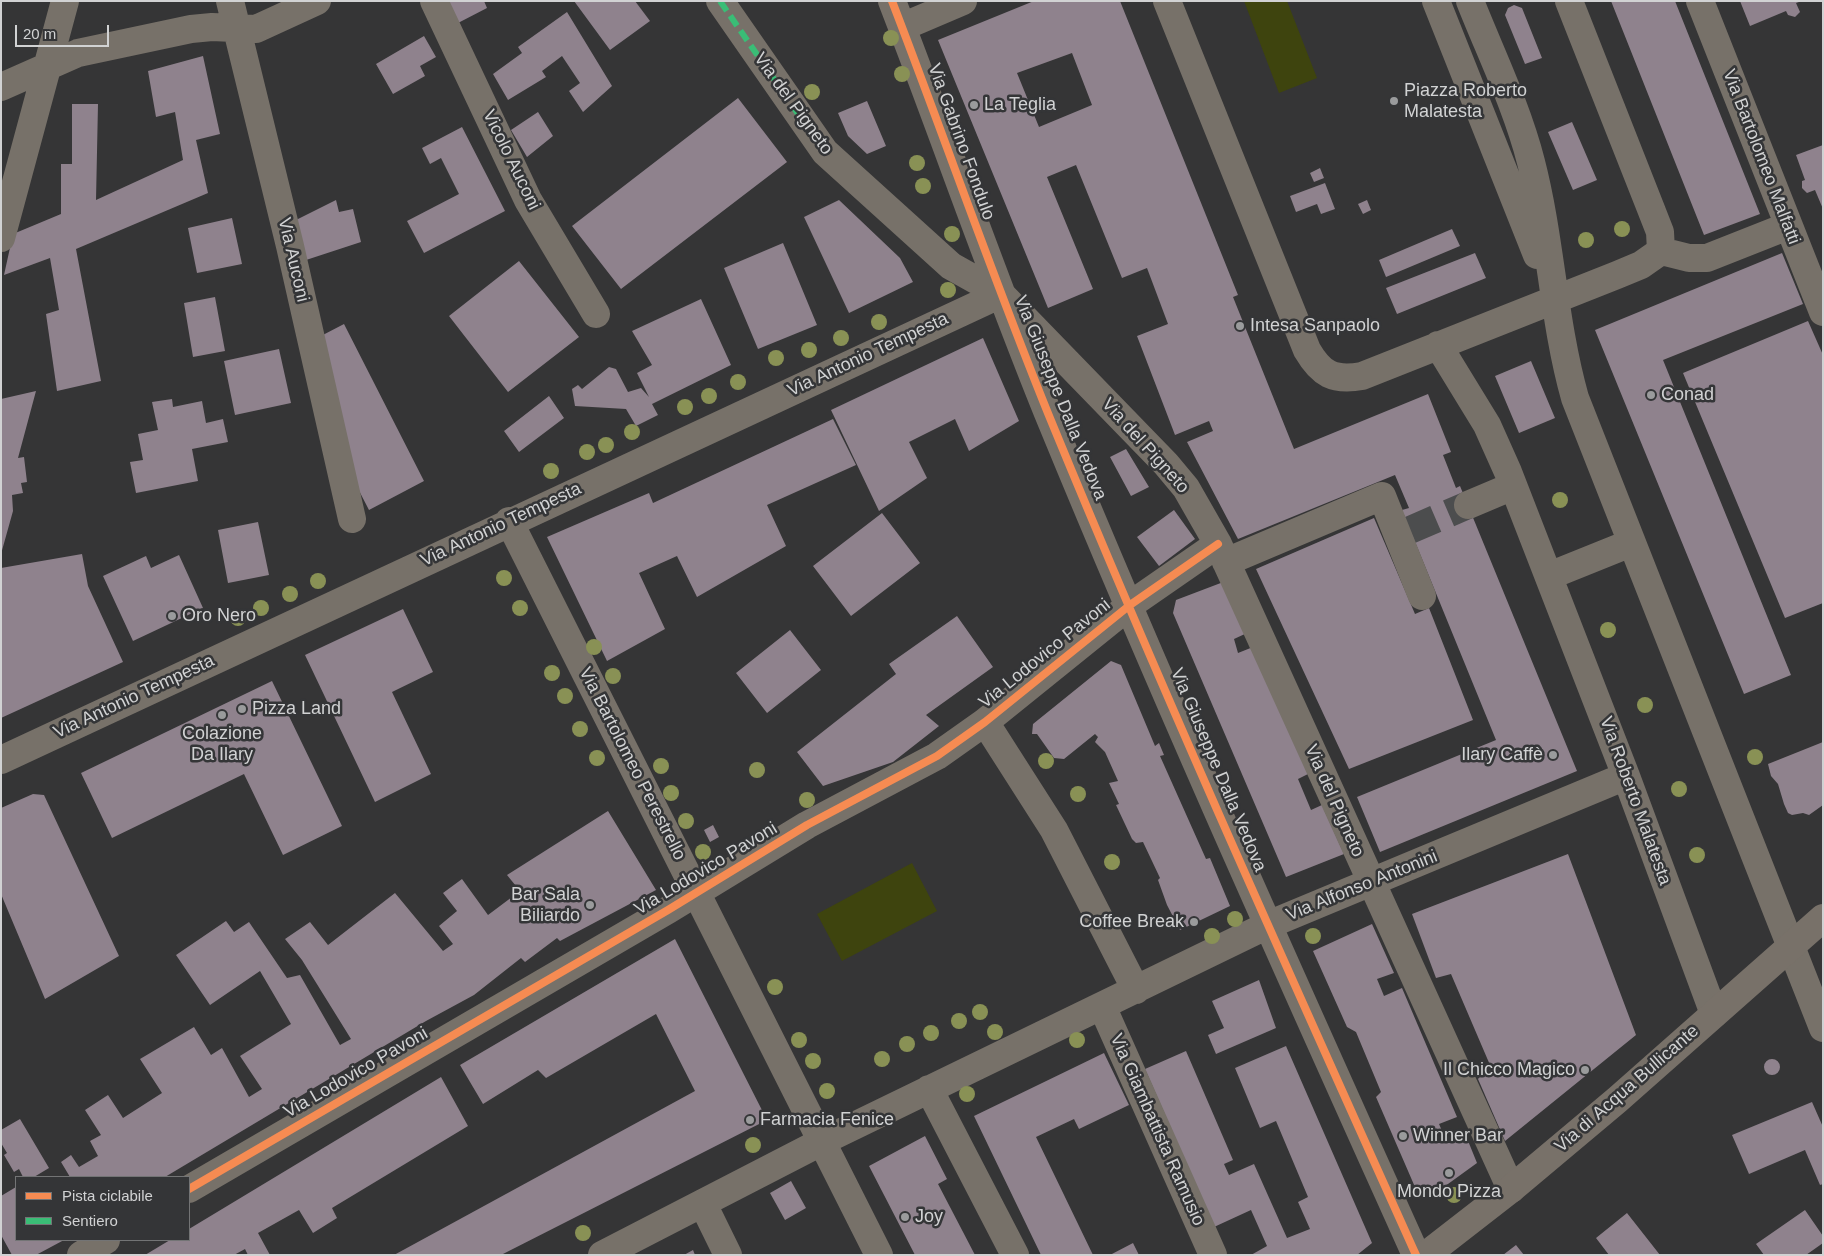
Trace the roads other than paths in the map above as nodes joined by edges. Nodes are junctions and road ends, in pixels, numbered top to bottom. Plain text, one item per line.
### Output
1 (66, 1) edge
2 (230, 1) edge
3 (317, 1) edge
4 (434, 1) edge
5 (720, 1) edge
6 (892, 1) edge
7 (963, 1) edge
8 (1167, 1) edge
9 (1436, 1) edge
10 (1470, 1) edge
11 (1568, 1) edge
12 (1700, 1) edge
13 (902, 27) junction
14 (237, 29) junction
15 (48, 67) junction
16 (1, 86) edge
17 (1788, 226) junction
18 (1, 238) edge
19 (1661, 251) junction
20 (1001, 294) junction
21 (1555, 301) junction
22 (1823, 312) edge
23 (596, 314) dead end
24 (1438, 346) junction
25 (1513, 486) junction
26 (1468, 505) tunnel mouth
27 (352, 519) dead end
28 (509, 522) junction
29 (1633, 549) junction
30 (1222, 553) junction
31 (1551, 582) junction
32 (1422, 596) dead end
33 (1130, 605) junction
34 (985, 722) junction
35 (1, 760) edge
36 (1626, 776) junction
37 (1371, 883) junction
38 (696, 893) junction
39 (1823, 918) edge
40 (1268, 924) junction
41 (1790, 945) junction
42 (1136, 990) junction
43 (1102, 1006) junction
44 (1714, 1014) junction
45 (1823, 1028) edge
46 (929, 1089) junction
47 (823, 1141) junction
48 (190, 1188) edge
49 (1511, 1189) junction
50 (702, 1204) junction
51 (104, 1241) edge
52 (81, 1255) edge
53 (602, 1255) edge
54 (728, 1255) edge
55 (879, 1255) edge
56 (1015, 1255) edge
57 (1213, 1255) edge
58 (1416, 1255) edge
59 (1426, 1255) edge

1 - 15 street
2 - 14 street, Via Auconi
3 - 14 street
4 - 23 street, Vicolo Auconi
5 - 20 street, Via del Pigneto
6 - 13 street, Via Gabrino Fondulo
7 - 13 street
8 - 24 street
9 - 21 street
10 - 21 street
11 - 19 street
12 - 17 street, Via Bartolomeo Malfatti
13 - 20 street, Via Gabrino Fondulo
14 - 15 street
14 - 27 street, Via Auconi
15 - 16 street
15 - 18 street
17 - 19 street
17 - 22 street, Via Bartolomeo Malfatti
19 - 21 street
20 - 28 street, Via Antonio Tempesta
20 - 30 street, Via del Pigneto
20 - 33 street, Via Giuseppe Dalla Vedova
21 - 24 street
21 - 29 street
24 - 25 street, Via Roberto Malatesta
25 - 26 street
25 - 31 street, Via Roberto Malatesta
28 - 35 street, Via Antonio Tempesta
28 - 38 street, Via Bartolomeo Perestrello
29 - 31 street
29 - 41 street
30 - 32 street, Via Lodovico Pavoni
30 - 33 street, Via Lodovico Pavoni
30 - 37 street, Via del Pigneto
31 - 36 street, Via Roberto Malatesta
33 - 34 street, Via Lodovico Pavoni
33 - 40 street, Via Giuseppe Dalla Vedova
34 - 38 street, Via Lodovico Pavoni
34 - 42 street
36 - 37 street, Via Alfonso Antonini
36 - 44 street, Via Roberto Malatesta
37 - 40 street, Via Alfonso Antonini
37 - 49 street, Via del Pigneto
38 - 47 street, Via Bartolomeo Perestrello
38 - 48 street, Via Lodovico Pavoni
39 - 41 main road, Via di Acqua Bullicante
40 - 42 street, Via Alfonso Antonini
40 - 58 street, Via Giuseppe Dalla Vedova
41 - 44 main road, Via di Acqua Bullicante
41 - 45 street
42 - 43 street, Via Alfonso Antonini
43 - 46 street, Via Alfonso Antonini
43 - 57 street, Via Giambattista Ramusio
44 - 49 main road, Via di Acqua Bullicante
46 - 47 street, Via Alfonso Antonini
46 - 56 street
47 - 50 street, Via Alfonso Antonini
47 - 55 street, Via Bartolomeo Perestrello
49 - 59 main road, Via di Acqua Bullicante
50 - 53 street, Via Alfonso Antonini
50 - 54 street
51 - 52 street

